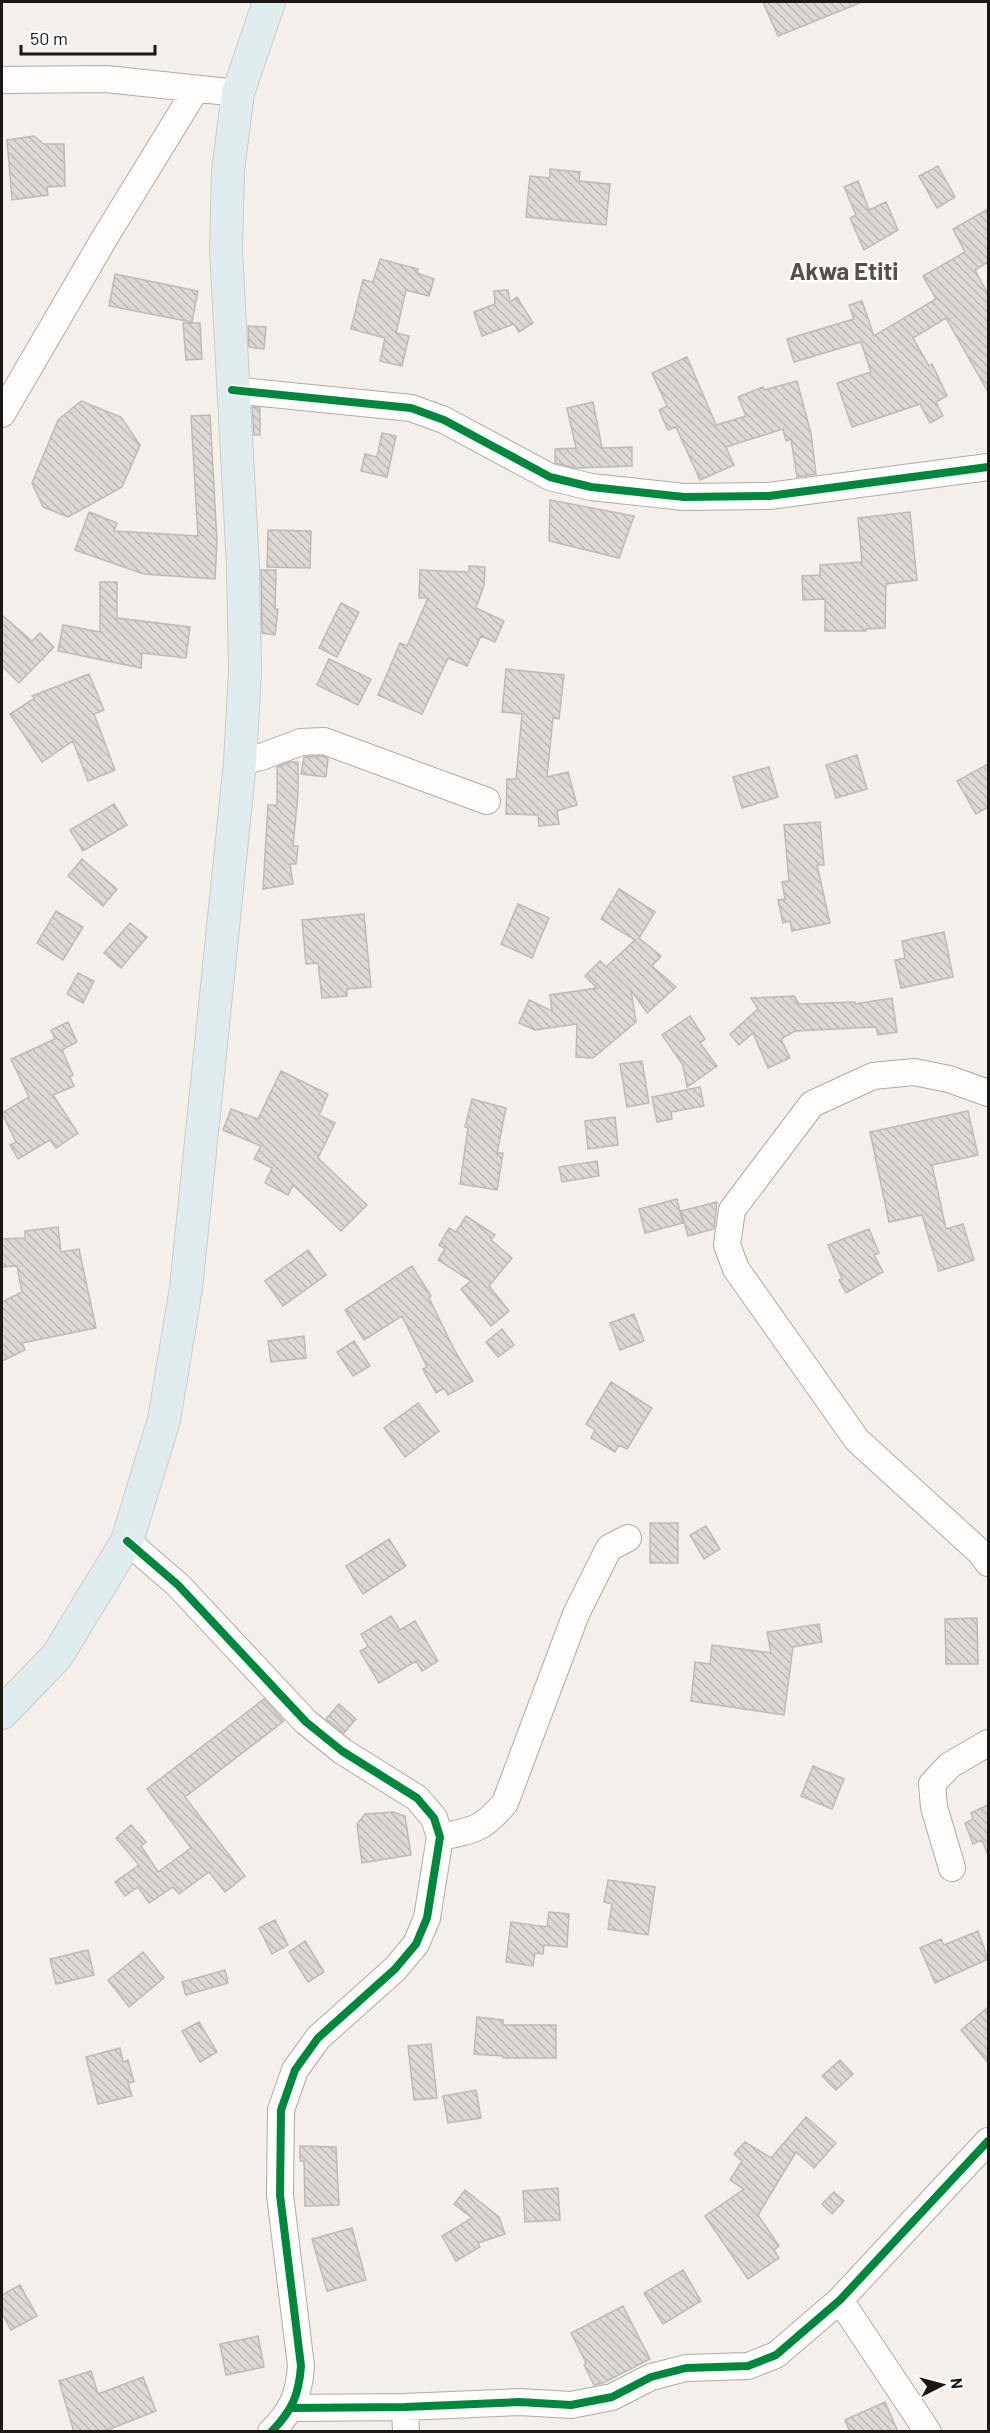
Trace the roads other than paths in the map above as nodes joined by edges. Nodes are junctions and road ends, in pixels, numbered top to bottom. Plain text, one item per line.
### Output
1 (269, 2) edge
2 (2, 80) edge
3 (196, 89) junction
4 (238, 93) junction
5 (232, 390) junction
6 (2, 414) edge
7 (988, 467) edge
8 (240, 762) junction
9 (487, 801) dead end
10 (988, 1093) edge
11 (628, 1538) dead end
12 (127, 1541) junction
13 (988, 1563) edge
14 (2, 1713) edge
15 (988, 1743) edge
16 (440, 1837) junction
17 (952, 1868) dead end
18 (988, 2141) edge
19 (840, 2300) junction
20 (291, 2408) junction
21 (406, 2419) edge
22 (271, 2432) edge
23 (928, 2432) edge

1 - 4 main road
2 - 3 street
3 - 4 street
3 - 6 street
4 - 5 main road
5 - 7 street
5 - 8 main road
8 - 9 street
8 - 12 main road
10 - 13 street
11 - 16 street
12 - 14 main road
12 - 16 street
15 - 17 street
16 - 20 street
18 - 19 street
19 - 21 street
19 - 23 street
20 - 21 street
20 - 22 street

